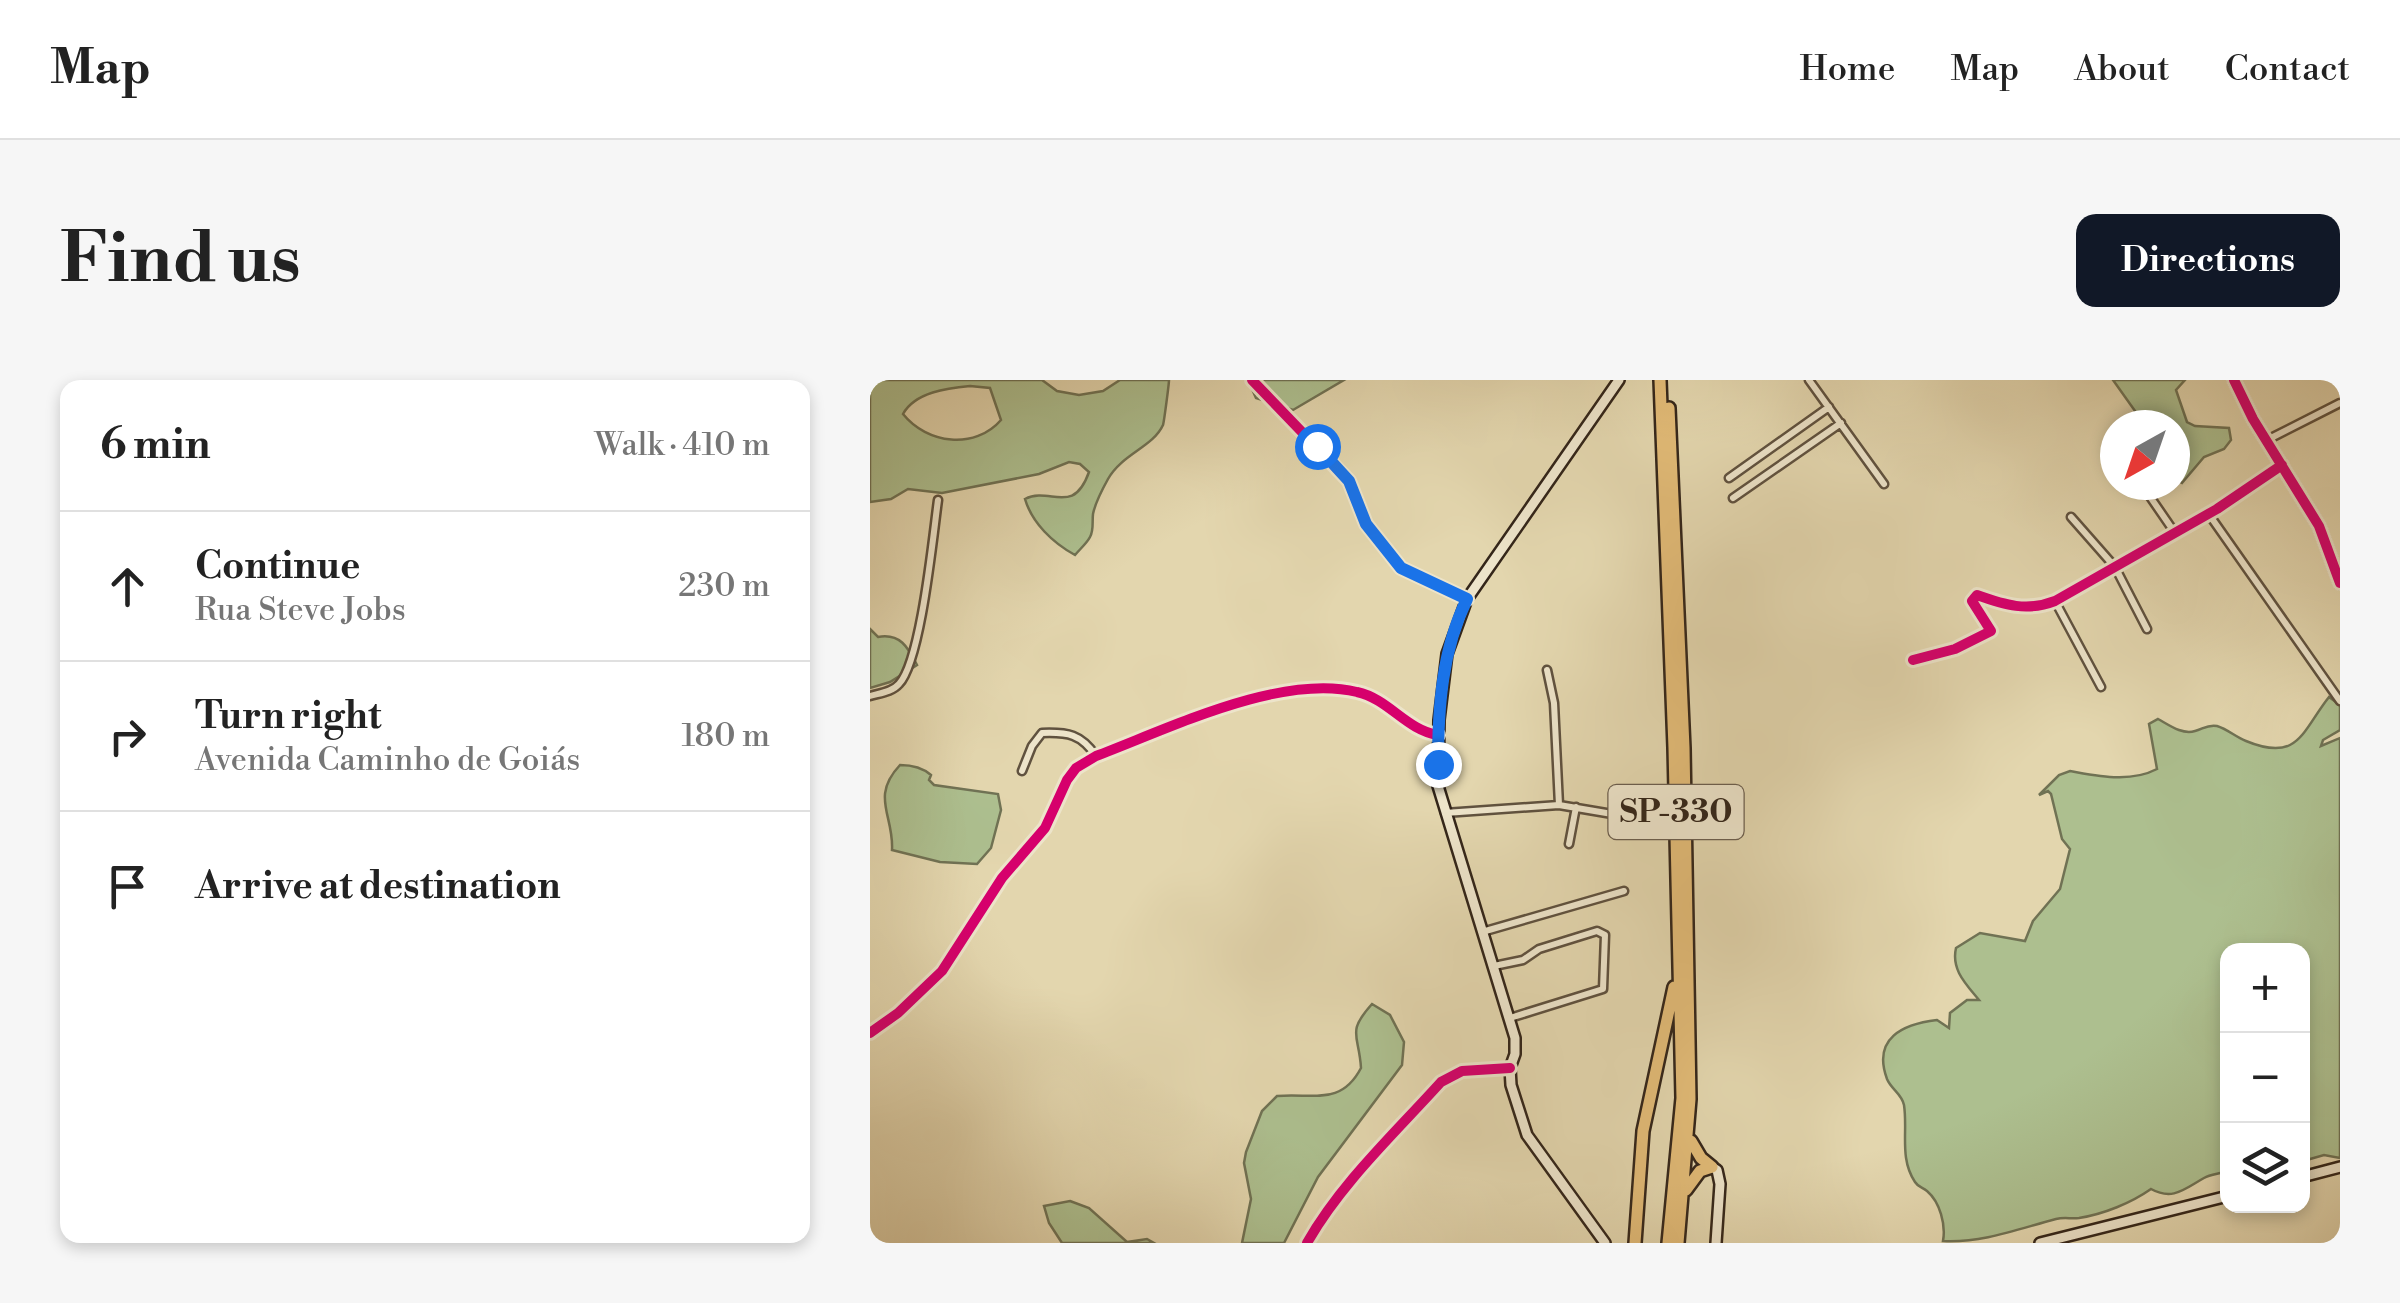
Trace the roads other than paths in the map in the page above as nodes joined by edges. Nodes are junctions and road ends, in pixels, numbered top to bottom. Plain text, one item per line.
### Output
1 (1252, 380) edge
2 (1619, 380) edge
3 (1660, 380) edge
4 (1668, 380) edge
5 (1809, 380) edge
6 (2234, 380) edge
7 (2340, 402) edge
8 (1829, 407) junction
9 (1841, 423) junction
10 (2266, 441) junction
11 (2282, 465) junction
12 (1729, 478) dead end
13 (1884, 484) dead end
14 (1733, 498) dead end
15 (938, 500) dead end
16 (2153, 500) edge
17 (2208, 514) junction
18 (2071, 517) dead end
19 (2175, 532) junction
20 (2115, 567) junction
21 (2340, 584) edge
22 (1467, 599) junction
23 (2055, 601) junction
24 (2147, 629) dead end
25 (1913, 660) dead end
26 (1547, 670) dead end
27 (2101, 687) dead end
28 (870, 696) edge
29 (2340, 700) edge
30 (1438, 735) junction
31 (1096, 756) junction
32 (1022, 771) dead end
33 (1560, 805) junction
34 (1576, 808) junction
35 (1445, 814) junction
36 (1630, 817) dead end
37 (1569, 844) dead end
38 (1624, 891) dead end
39 (1482, 932) junction
40 (1494, 966) junction
41 (1679, 968) junction
42 (1510, 1018) junction
43 (870, 1033) edge
44 (1510, 1068) junction
45 (1689, 1137) junction
46 (1712, 1167) junction
47 (2340, 1168) edge
48 (2310, 1175) edge
49 (1684, 1192) junction
50 (2220, 1198) edge
51 (1307, 1243) edge
52 (1605, 1243) edge
53 (1635, 1243) edge
54 (1668, 1243) edge
55 (1678, 1243) edge
56 (1716, 1243) edge
57 (2040, 1243) edge

1 - 22 street
2 - 22 street
3 - 41 highway, SP-330
4 - 45 highway, SP-330
5 - 8 street
6 - 10 main road
7 - 10 street
8 - 9 street
8 - 12 street
9 - 13 street
9 - 14 street
10 - 11 main road
11 - 17 street
11 - 21 main road
15 - 28 street
16 - 19 street
17 - 19 street
17 - 29 street
18 - 20 street
19 - 20 street
20 - 23 street
20 - 24 street
22 - 30 street
23 - 25 street
23 - 27 street
26 - 33 street
30 - 31 street
30 - 35 street
31 - 32 street
31 - 43 street
33 - 34 street
33 - 35 street
34 - 36 street
34 - 37 street
35 - 39 street
38 - 39 street
39 - 40 street
40 - 42 street
40 - 42 street
41 - 53 highway
41 - 54 highway, SP-330
42 - 44 street
44 - 51 street
44 - 52 street
45 - 46 highway
45 - 49 highway, SP-330
46 - 49 highway
46 - 56 street
47 - 48 street
49 - 55 highway, SP-330
50 - 57 street

